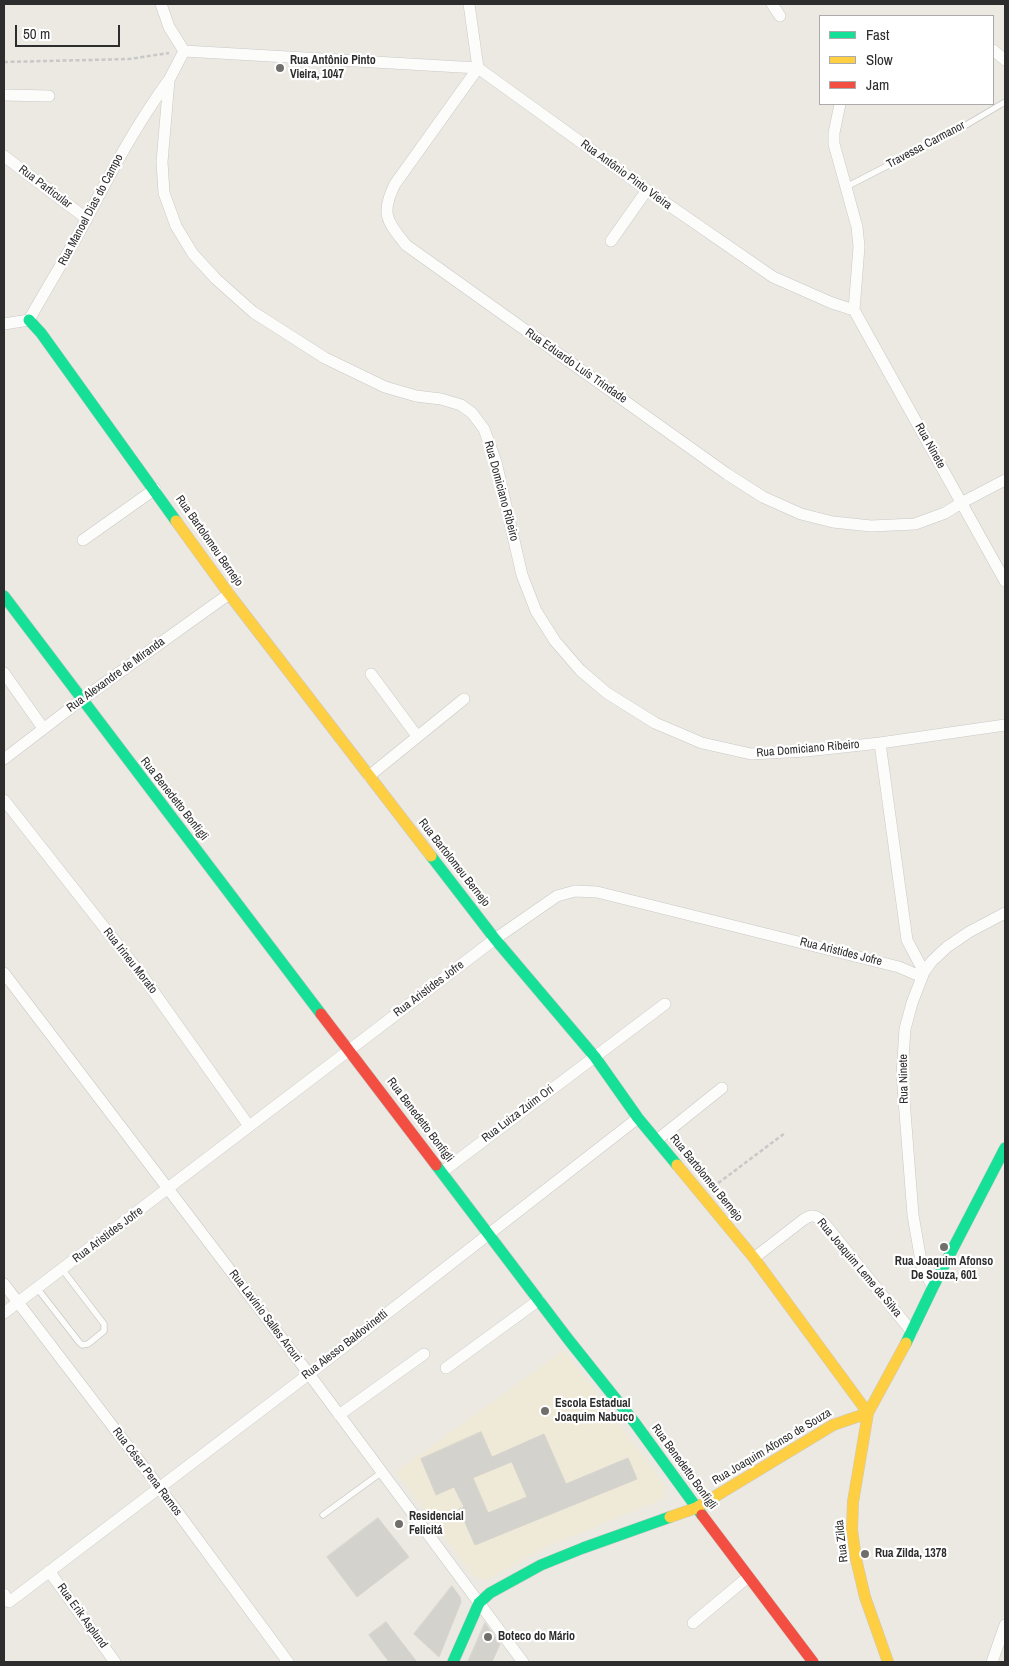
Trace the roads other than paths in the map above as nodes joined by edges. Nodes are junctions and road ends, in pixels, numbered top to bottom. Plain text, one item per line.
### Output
1 (161, 4) edge
2 (469, 4) edge
3 (772, 4) edge
4 (780, 16) dead end
5 (184, 51) junction
6 (994, 51) edge
7 (1005, 60) edge
8 (478, 68) junction
9 (169, 80) junction
10 (4, 95) edge
11 (49, 96) dead end
12 (1005, 102) edge
13 (840, 105) edge
14 (4, 156) edge
15 (846, 187) junction
16 (646, 190) junction
17 (87, 219) junction
18 (611, 241) dead end
19 (854, 310) junction
20 (29, 320) junction
21 (4, 324) edge
22 (1005, 480) edge
23 (155, 489) junction
24 (961, 503) junction
25 (83, 540) dead end
26 (1005, 582) edge
27 (229, 594) junction
28 (4, 596) edge
29 (4, 673) edge
30 (371, 674) dead end
31 (464, 698) dead end
32 (81, 700) junction
33 (1005, 725) edge
34 (43, 728) junction
35 (417, 736) junction
36 (880, 743) junction
37 (4, 759) edge
38 (369, 776) junction
39 (4, 800) edge
40 (1005, 913) edge
41 (495, 939) junction
42 (4, 973) edge
43 (923, 975) junction
44 (665, 1004) dead end
45 (350, 1049) junction
46 (595, 1056) junction
47 (722, 1088) dead end
48 (638, 1118) junction
49 (249, 1126) junction
50 (657, 1140) junction
51 (1005, 1148) edge
52 (442, 1172) junction
53 (168, 1189) junction
54 (488, 1233) junction
55 (754, 1258) junction
56 (62, 1269) junction
57 (4, 1284) edge
58 (933, 1287) junction
59 (37, 1288) junction
60 (539, 1300) junction
61 (18, 1302) junction
62 (4, 1313) edge
63 (912, 1332) junction
64 (424, 1354) dead end
65 (446, 1368) dead end
66 (309, 1374) junction
67 (868, 1413) junction
68 (339, 1415) junction
69 (382, 1472) junction
70 (159, 1487) junction
71 (696, 1508) junction
72 (323, 1515) dead end
73 (49, 1571) junction
74 (748, 1577) junction
75 (6, 1601) edge
76 (479, 1603) junction
77 (693, 1623) dead end
78 (1005, 1625) edge
79 (115, 1662) edge
80 (288, 1662) edge
81 (453, 1662) edge
82 (523, 1662) edge
83 (813, 1662) edge
84 (888, 1662) edge
85 (992, 1662) edge

1 - 5 street
2 - 8 street
3 - 4 street
5 - 8 street
5 - 9 street, Rua Domiciano Ribeiro
6 - 7 street
8 - 16 street, Rua Antônio Pinto Vieira
8 - 24 street, Rua Eduardo Luís Trindade
9 - 17 street, Rua Manoel Dias do Campo
9 - 36 street, Rua Domiciano Ribeiro
10 - 11 street
12 - 15 lane, Travessa Carmanor
13 - 15 street
14 - 17 street, Rua Particular
15 - 19 street
16 - 18 street
16 - 19 street, Rua Antônio Pinto Vieira
17 - 20 street, Rua Manoel Dias do Campo
19 - 24 street, Rua Ninete
20 - 21 street
20 - 23 street, Rua Bartolomeu Bernejo
22 - 24 street, Rua Eduardo Luís Trindade
23 - 25 street
23 - 27 street, Rua Bartolomeu Bernejo
24 - 26 street, Rua Ninete
27 - 32 street, Rua Alexandre de Miranda
27 - 38 street, Rua Bartolomeu Bernejo
28 - 32 street, Rua Benedetto Bonfigli
29 - 34 street
30 - 35 street
31 - 35 street
32 - 34 street, Rua Alexandre de Miranda
32 - 45 street, Rua Benedetto Bonfigli
33 - 36 street, Rua Domiciano Ribeiro
34 - 37 street, Rua Alexandre de Miranda
35 - 38 street
36 - 43 street
38 - 41 street, Rua Bartolomeu Bernejo
39 - 49 street, Rua Irineu Morato
40 - 43 street, Rua Ninete
41 - 43 street, Rua Aristides Jofre
41 - 45 street, Rua Aristides Jofre
41 - 46 street, Rua Bartolomeu Bernejo
42 - 53 street, Rua Lavínio Salles Arcuri
43 - 58 street, Rua Ninete
44 - 46 street, Rua Luiza Zuim Ori
45 - 49 street, Rua Aristides Jofre
45 - 52 street, Rua Benedetto Bonfigli
46 - 48 street, Rua Bartolomeu Bernejo
46 - 52 street, Rua Luiza Zuim Ori
47 - 50 street
48 - 50 street, Rua Bartolomeu Bernejo
48 - 54 street, Rua Alesso Baldovinetti
49 - 53 street, Rua Aristides Jofre
50 - 55 street, Rua Bartolomeu Bernejo
51 - 58 street
52 - 54 street, Rua Benedetto Bonfigli
53 - 56 street, Rua Aristides Jofre
53 - 66 street, Rua Lavínio Salles Arcuri
54 - 60 street, Rua Benedetto Bonfigli
54 - 66 street, Rua Alesso Baldovinetti
55 - 63 street, Rua Joaquim Leme da Silva
55 - 67 street, Rua Bartolomeu Bernejo
56 - 59 street, Rua Aristides Jofre
56 - 59 lane
57 - 61 street, Rua César Pena Ramos
58 - 63 street
59 - 61 street, Rua Aristides Jofre
60 - 65 street
60 - 71 street, Rua Benedetto Bonfigli
61 - 62 street, Rua Aristides Jofre
61 - 70 street, Rua César Pena Ramos
63 - 67 street
64 - 68 street
66 - 68 street, Rua Lavínio Salles Arcuri
66 - 70 street, Rua Alesso Baldovinetti
67 - 71 street, Rua Joaquim Afonso de Souza
67 - 84 street, Rua Zilda
68 - 69 street, Rua Lavínio Salles Arcuri
69 - 72 lane
69 - 76 street, Rua Lavínio Salles Arcuri
70 - 73 street, Rua Alesso Baldovinetti
70 - 80 street, Rua César Pena Ramos
71 - 74 street, Rua Benedetto Bonfigli
71 - 76 street, Rua Joaquim Afonso de Souza
73 - 75 street, Rua Alesso Baldovinetti
73 - 79 street, Rua Erik Asplund
74 - 77 street
74 - 83 street, Rua Benedetto Bonfigli
76 - 81 street, Rua Joaquim Afonso de Souza
76 - 82 street, Rua Lavínio Salles Arcuri
78 - 85 street

